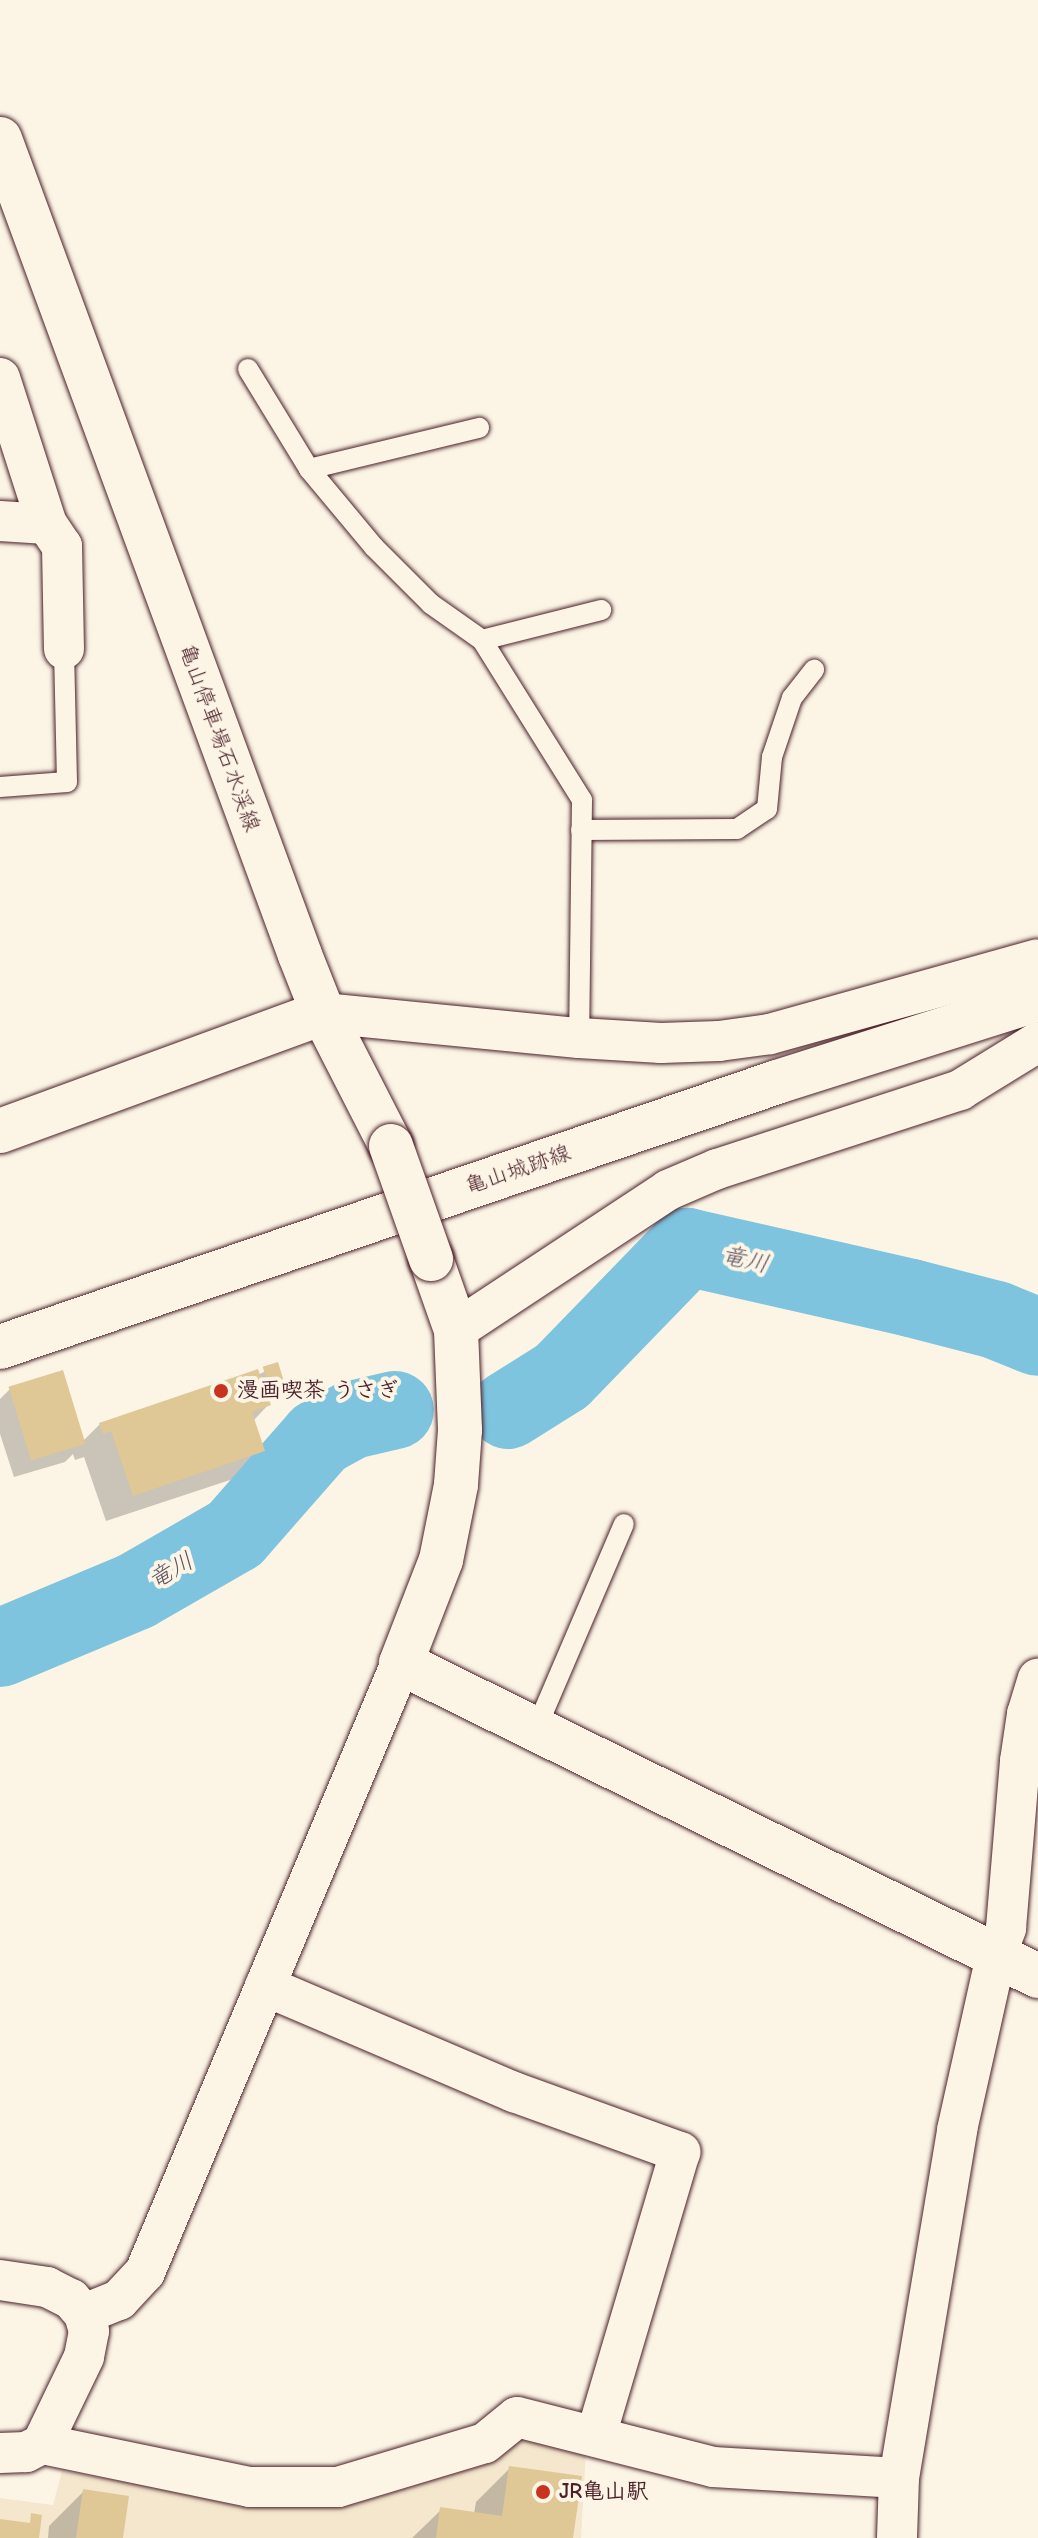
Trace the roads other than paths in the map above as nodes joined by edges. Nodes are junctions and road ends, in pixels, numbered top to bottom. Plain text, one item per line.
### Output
1 (0, 139) edge
2 (248, 369) dead end
3 (0, 378) edge
4 (479, 428) dead end
5 (309, 469) junction
6 (0, 521) edge
7 (47, 524) junction
8 (601, 610) dead end
9 (482, 640) junction
10 (64, 649) joint
11 (814, 670) dead end
12 (0, 787) edge
13 (581, 830) junction
14 (1038, 959) edge
15 (1038, 999) edge
16 (323, 1013) junction
17 (579, 1038) junction
18 (1038, 1042) edge
19 (0, 1131) edge
20 (456, 1330) junction
21 (0, 1347) edge
22 (624, 1524) dead end
23 (401, 1663) junction
24 (1038, 1679) edge
25 (536, 1729) junction
26 (996, 1956) junction
27 (1038, 1976) edge
28 (265, 1986) junction
29 (0, 2280) edge
30 (84, 2314) junction
31 (596, 2436) junction
32 (42, 2444) junction
33 (0, 2453) edge
34 (899, 2478) junction
35 (897, 2538) edge

1 - 16 main road, 亀山停車場石水渓線
2 - 5 lane
3 - 7 street
4 - 5 lane
5 - 9 lane
6 - 7 street
7 - 10 street
8 - 9 lane
9 - 13 lane
10 - 12 lane
11 - 13 lane
13 - 17 lane
14 - 17 street
15 - 21 main road, 亀山城跡線
16 - 17 street
16 - 19 main road
16 - 20 main road, 亀山停車場石水渓線, bridge
18 - 20 street
20 - 23 main road, 亀山停車場石水渓線
22 - 25 lane
23 - 25 main road
23 - 28 street
24 - 26 street
25 - 26 main road
26 - 27 main road
26 - 34 street
28 - 30 street
28 - 31 street
29 - 30 street
30 - 32 street
31 - 32 street
31 - 34 street
32 - 33 street
34 - 35 street

